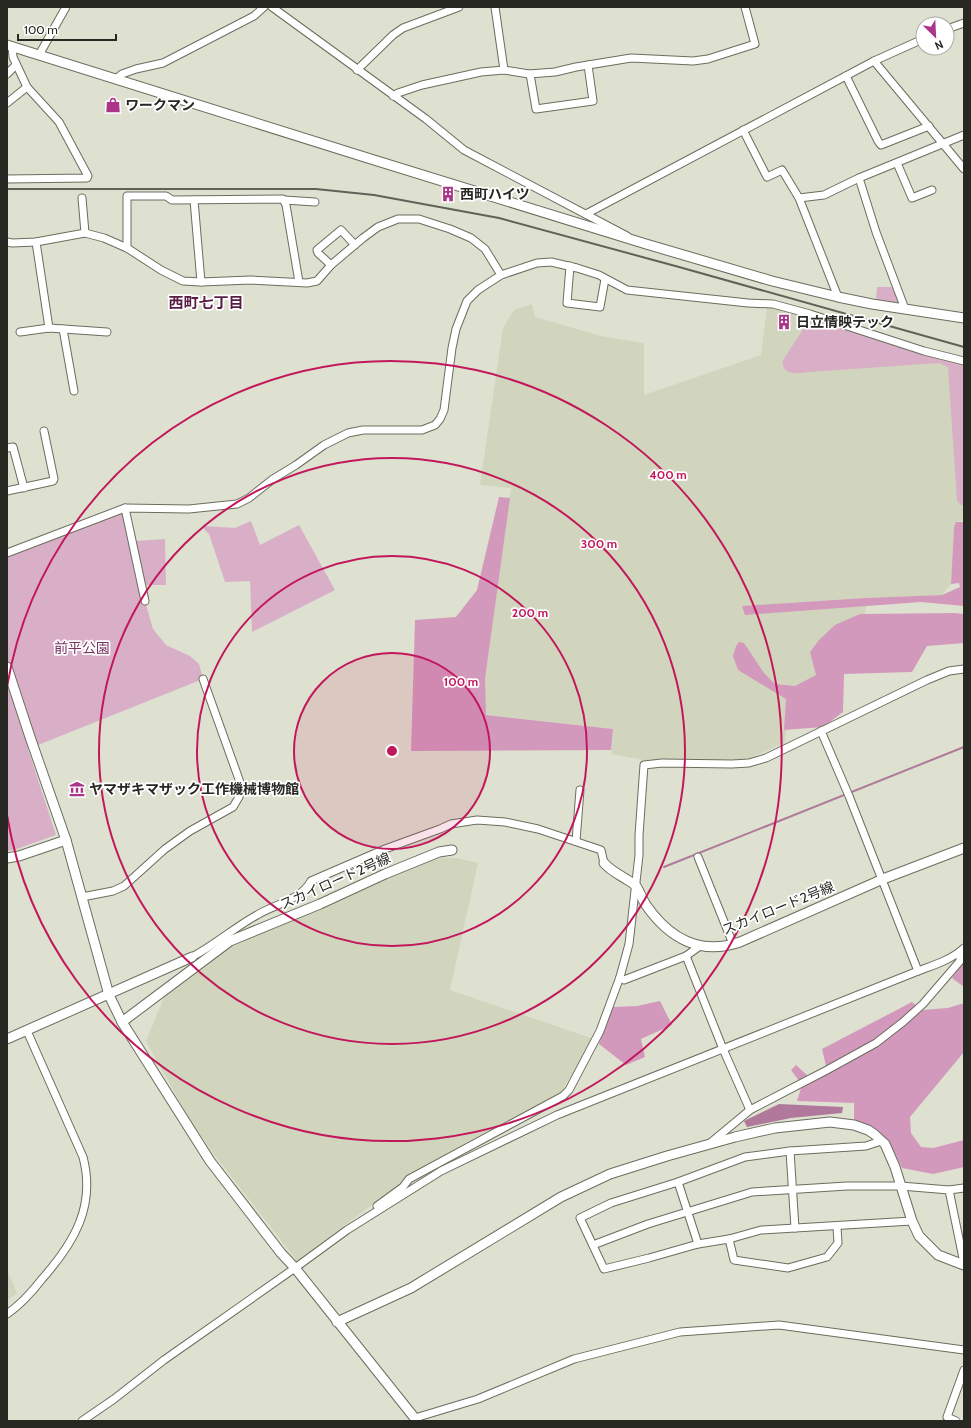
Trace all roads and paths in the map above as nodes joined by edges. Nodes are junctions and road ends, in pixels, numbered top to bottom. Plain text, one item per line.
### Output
1 (66, 7) edge
2 (264, 7) edge
3 (272, 7) edge
4 (459, 7) edge
5 (495, 7) edge
6 (745, 7) edge
7 (915, 43) edge
8 (9, 46) edge
9 (39, 55) junction
10 (874, 61) junction
11 (16, 65) junction
12 (588, 65) junction
13 (357, 70) junction
14 (504, 70) junction
15 (7, 74) edge
16 (530, 74) junction
17 (846, 76) junction
18 (116, 79) junction
19 (27, 87) junction
20 (393, 96) junction
21 (7, 102) edge
22 (928, 126) junction
23 (743, 130) junction
24 (964, 135) edge
25 (943, 144) junction
26 (897, 163) junction
27 (964, 169) edge
28 (859, 178) junction
29 (7, 179) edge
30 (932, 190) dead end
31 (82, 198) dead end
32 (799, 198) junction
33 (194, 200) junction
34 (284, 200) junction
35 (315, 202) dead end
36 (586, 214) junction
37 (85, 233) junction
38 (637, 241) junction
39 (7, 242) edge
40 (36, 242) junction
41 (355, 245) junction
42 (127, 248) junction
43 (331, 265) junction
44 (570, 266) junction
45 (501, 275) junction
46 (605, 279) junction
47 (201, 282) junction
48 (299, 282) junction
49 (838, 297) junction
50 (905, 309) junction
51 (964, 318) edge
52 (49, 328) junction
53 (63, 329) junction
54 (20, 332) dead end
55 (107, 332) dead end
56 (964, 361) edge
57 (74, 391) dead end
58 (44, 431) dead end
59 (7, 448) edge
60 (24, 488) junction
61 (7, 491) edge
62 (125, 508) junction
63 (7, 553) edge
64 (145, 601) dead end
65 (7, 667) edge
66 (964, 668) edge
67 (203, 679) dead end
68 (821, 730) junction
69 (580, 790) dead end
70 (66, 840) junction
71 (576, 841) junction
72 (964, 848) edge
73 (452, 850) dead end
74 (698, 857) dead end
75 (7, 858) edge
76 (604, 863) joint
77 (883, 879) junction
78 (635, 886) junction
79 (82, 897) junction
80 (733, 944) junction
81 (700, 946) junction
82 (962, 950) edge
83 (686, 956) junction
84 (192, 957) joint
85 (918, 971) junction
86 (620, 977) junction
87 (109, 995) junction
88 (122, 1022) junction
89 (27, 1031) junction
90 (7, 1039) edge
91 (723, 1049) junction
92 (750, 1110) junction
93 (881, 1141) junction
94 (707, 1145) junction
95 (790, 1151) junction
96 (678, 1182) junction
97 (901, 1186) junction
98 (964, 1188) edge
99 (793, 1190) junction
100 (949, 1190) junction
101 (688, 1211) junction
102 (912, 1221) junction
103 (354, 1225) junction
104 (837, 1226) junction
105 (795, 1228) junction
106 (729, 1239) junction
107 (698, 1244) junction
108 (593, 1245) junction
109 (964, 1264) edge
110 (295, 1268) junction
111 (7, 1314) edge
112 (337, 1322) junction
113 (964, 1350) edge
114 (964, 1370) edge
115 (416, 1420) edge
116 (82, 1421) edge
117 (956, 1421) edge

1 - 9 street
2 - 18 street
3 - 13 street
4 - 13 street
5 - 14 street
6 - 12 street
7 - 10 street
8 - 9 street
8 - 11 street
9 - 18 street
10 - 17 street
10 - 22 street
11 - 15 street
11 - 19 street
12 - 16 street
12 - 16 street
13 - 20 street
14 - 16 street
14 - 20 street
17 - 22 street
17 - 23 street
18 - 38 street
19 - 21 street
19 - 29 street
20 - 36 street
22 - 25 street
23 - 32 street
23 - 36 street
24 - 25 street
25 - 26 street
25 - 27 street
26 - 28 street
26 - 30 street
28 - 32 street
28 - 50 street
31 - 37 street
32 - 49 street
33 - 34 street
33 - 42 street
33 - 47 street
34 - 35 street
34 - 48 street
36 - 38 street
37 - 40 street
37 - 42 street
38 - 49 street
39 - 40 street
40 - 52 street
41 - 43 street
41 - 43 street
41 - 45 street
42 - 47 street
43 - 48 street
44 - 45 street
44 - 46 street
44 - 46 street
45 - 62 street
46 - 56 street
47 - 48 street
49 - 50 street
50 - 51 street
52 - 53 street
52 - 54 street
53 - 55 street
53 - 57 street
58 - 60 street
59 - 60 street
60 - 61 street
62 - 63 street
62 - 64 street
65 - 70 street
66 - 68 street
67 - 79 street
68 - 77 street
68 - 78 street
69 - 71 street
70 - 75 street
70 - 79 street
71 - 76 street
71 - 84 street
72 - 77 street, スカイロード2号線
73 - 88 street, スカイロード2号線
74 - 80 street
76 - 78 street, スカイロード2号線
77 - 80 street, スカイロード2号線
77 - 85 street
78 - 81 street, スカイロード2号線
78 - 86 street
79 - 87 street
80 - 81 street, スカイロード2号線
81 - 83 street
82 - 85 street
82 - 92 street
83 - 86 street
83 - 91 street
84 - 87 street
85 - 91 street
86 - 103 street
87 - 88 street
87 - 89 street
88 - 110 street
89 - 90 street
89 - 111 street
91 - 92 street
91 - 103 street
92 - 94 street
93 - 94 street
93 - 95 street
93 - 97 street
94 - 112 street
95 - 96 street
95 - 99 street
96 - 101 street
96 - 108 street
97 - 99 street
97 - 100 street
97 - 102 street
98 - 100 street
99 - 101 street
99 - 105 street
100 - 109 street
101 - 107 street
101 - 108 street
102 - 104 street
102 - 109 street
103 - 110 street
104 - 105 street
104 - 106 street
105 - 106 street
106 - 107 street
107 - 108 street
110 - 112 street
110 - 116 street
112 - 115 street
113 - 115 street
114 - 117 street

